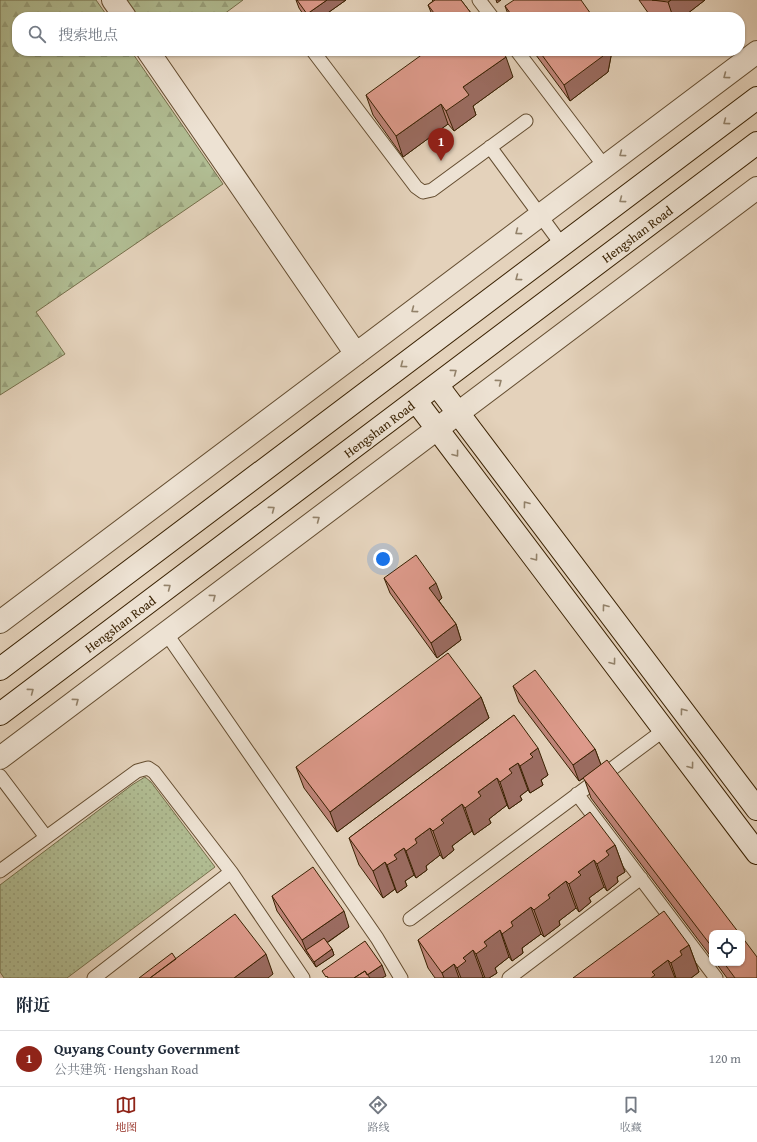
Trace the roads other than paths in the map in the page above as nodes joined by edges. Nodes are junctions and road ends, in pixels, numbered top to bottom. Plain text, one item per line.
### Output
1 (113, 0) edge
2 (479, 0) edge
3 (121, 12) edge
4 (488, 12) edge
5 (757, 52) edge
6 (151, 56) edge
7 (317, 56) edge
8 (521, 56) edge
9 (757, 98) edge
10 (526, 121) dead end
11 (757, 143) edge
12 (490, 147) junction
13 (605, 167) junction
14 (757, 188) edge
15 (540, 215) junction
16 (562, 245) junction
17 (356, 354) junction
18 (437, 385) junction
19 (416, 401) junction
20 (458, 413) junction
21 (437, 429) junction
22 (0, 622) edge
23 (166, 633) junction
24 (0, 669) edge
25 (0, 714) edge
26 (664, 730) junction
27 (0, 758) edge
28 (0, 776) edge
29 (577, 794) junction
30 (757, 809) edge
31 (46, 837) junction
32 (757, 853) edge
33 (0, 871) edge
34 (230, 872) junction
35 (641, 878) junction
36 (671, 918) junction
37 (410, 919) dead end
38 (659, 928) edge
39 (712, 977) edge
40 (94, 978) edge
41 (303, 978) edge
42 (401, 978) edge
43 (509, 978) edge

1 - 3 street
2 - 4 lane
5 -> 13 street
6 - 17 street
7 - 12 lane
8 - 13 lane
9 -> 16 street
10 - 12 lane
18 -> 11 street, Hengshan Road
12 - 15 lane
13 - 15 street
20 -> 14 street
15 - 16 lane
15 -> 17 street
16 -> 24 street
17 - 22 street
18 - 19 street, Hengshan Road
18 - 20 street
19 - 21 street
25 -> 19 street, Hengshan Road
20 - 21 street
30 -> 20 street
23 -> 21 street
21 -> 26 street
27 -> 23 street
23 - 42 lane
26 - 29 lane
26 -> 32 street
28 - 31 lane
29 - 35 lane
29 - 37 lane
31 - 33 lane
31 - 34 lane
34 - 40 lane
34 - 41 lane
35 - 36 lane
35 - 43 lane
36 - 38 lane
36 - 39 lane

